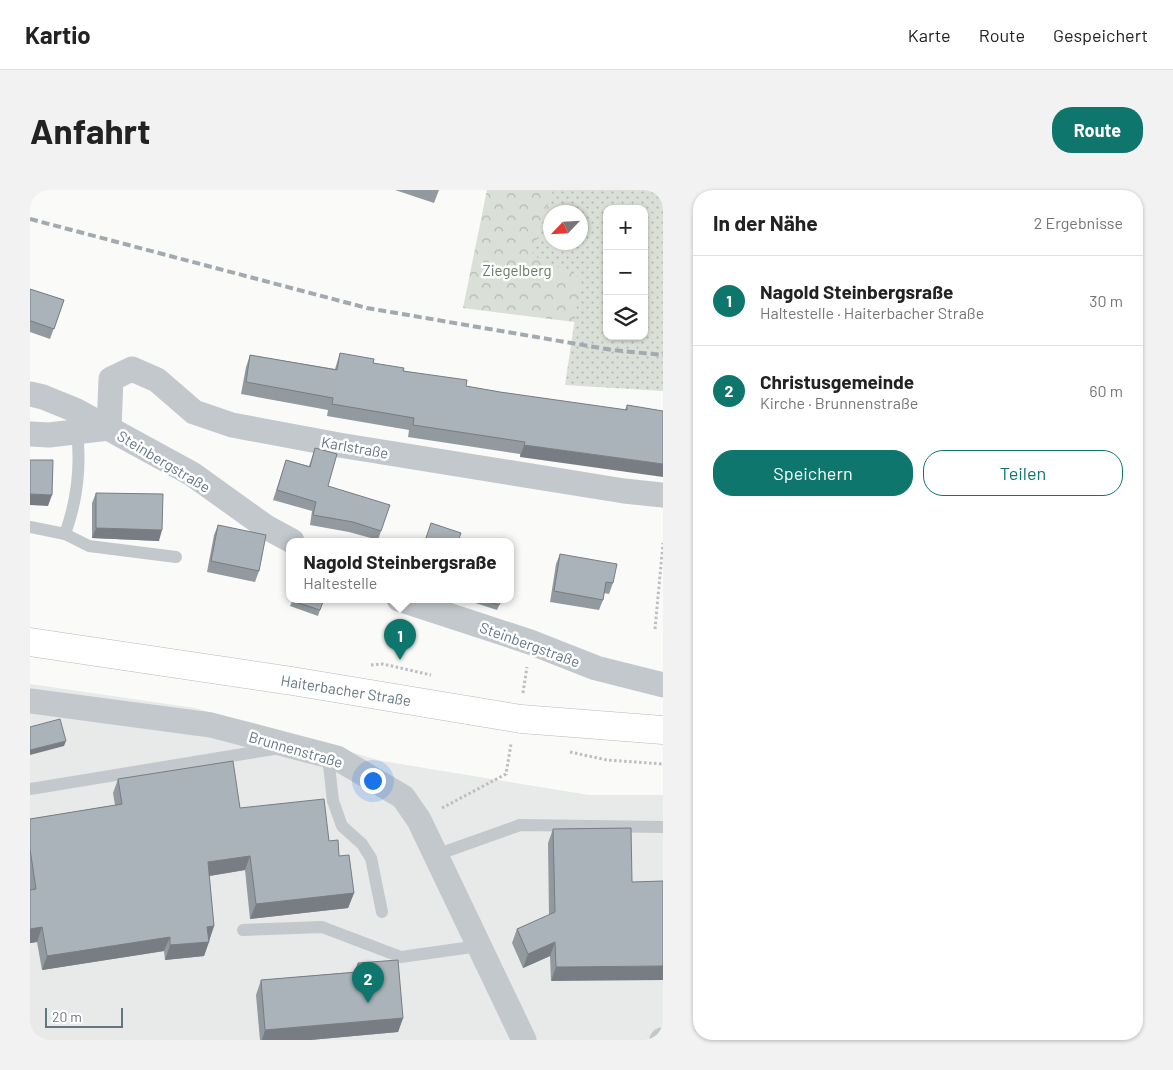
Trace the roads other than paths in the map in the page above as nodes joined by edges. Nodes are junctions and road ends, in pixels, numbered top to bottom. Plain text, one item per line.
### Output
1 (30, 394) edge
2 (109, 428) junction
3 (77, 432) junction
4 (30, 434) edge
5 (663, 495) edge
6 (30, 527) edge
7 (65, 534) junction
8 (286, 538) edge
9 (176, 557) dead end
10 (411, 603) edge
11 (30, 642) edge
12 (663, 685) edge
13 (30, 701) edge
14 (663, 730) edge
15 (295, 747) junction
16 (328, 756) junction
17 (30, 788) edge
18 (663, 827) edge
19 (436, 855) junction
20 (382, 912) dead end
21 (243, 930) dead end
22 (479, 946) junction
23 (524, 1040) edge

1 - 2 street, Steinbergstraße
2 - 3 street
2 - 5 street, Karlstraße
2 - 8 street, Steinbergstraße
3 - 4 street
3 - 7 lane
6 - 7 lane
7 - 9 lane
10 - 12 street, Steinbergstraße
11 - 14 main road, Haiterbacher Straße
13 - 15 street, Brunnenstraße
15 - 16 street, Brunnenstraße
15 - 17 lane
16 - 19 street, Brunnenstraße
16 - 20 lane
18 - 19 lane
19 - 22 street, Brunnenstraße
21 - 22 lane
22 - 23 street, Brunnenstraße

